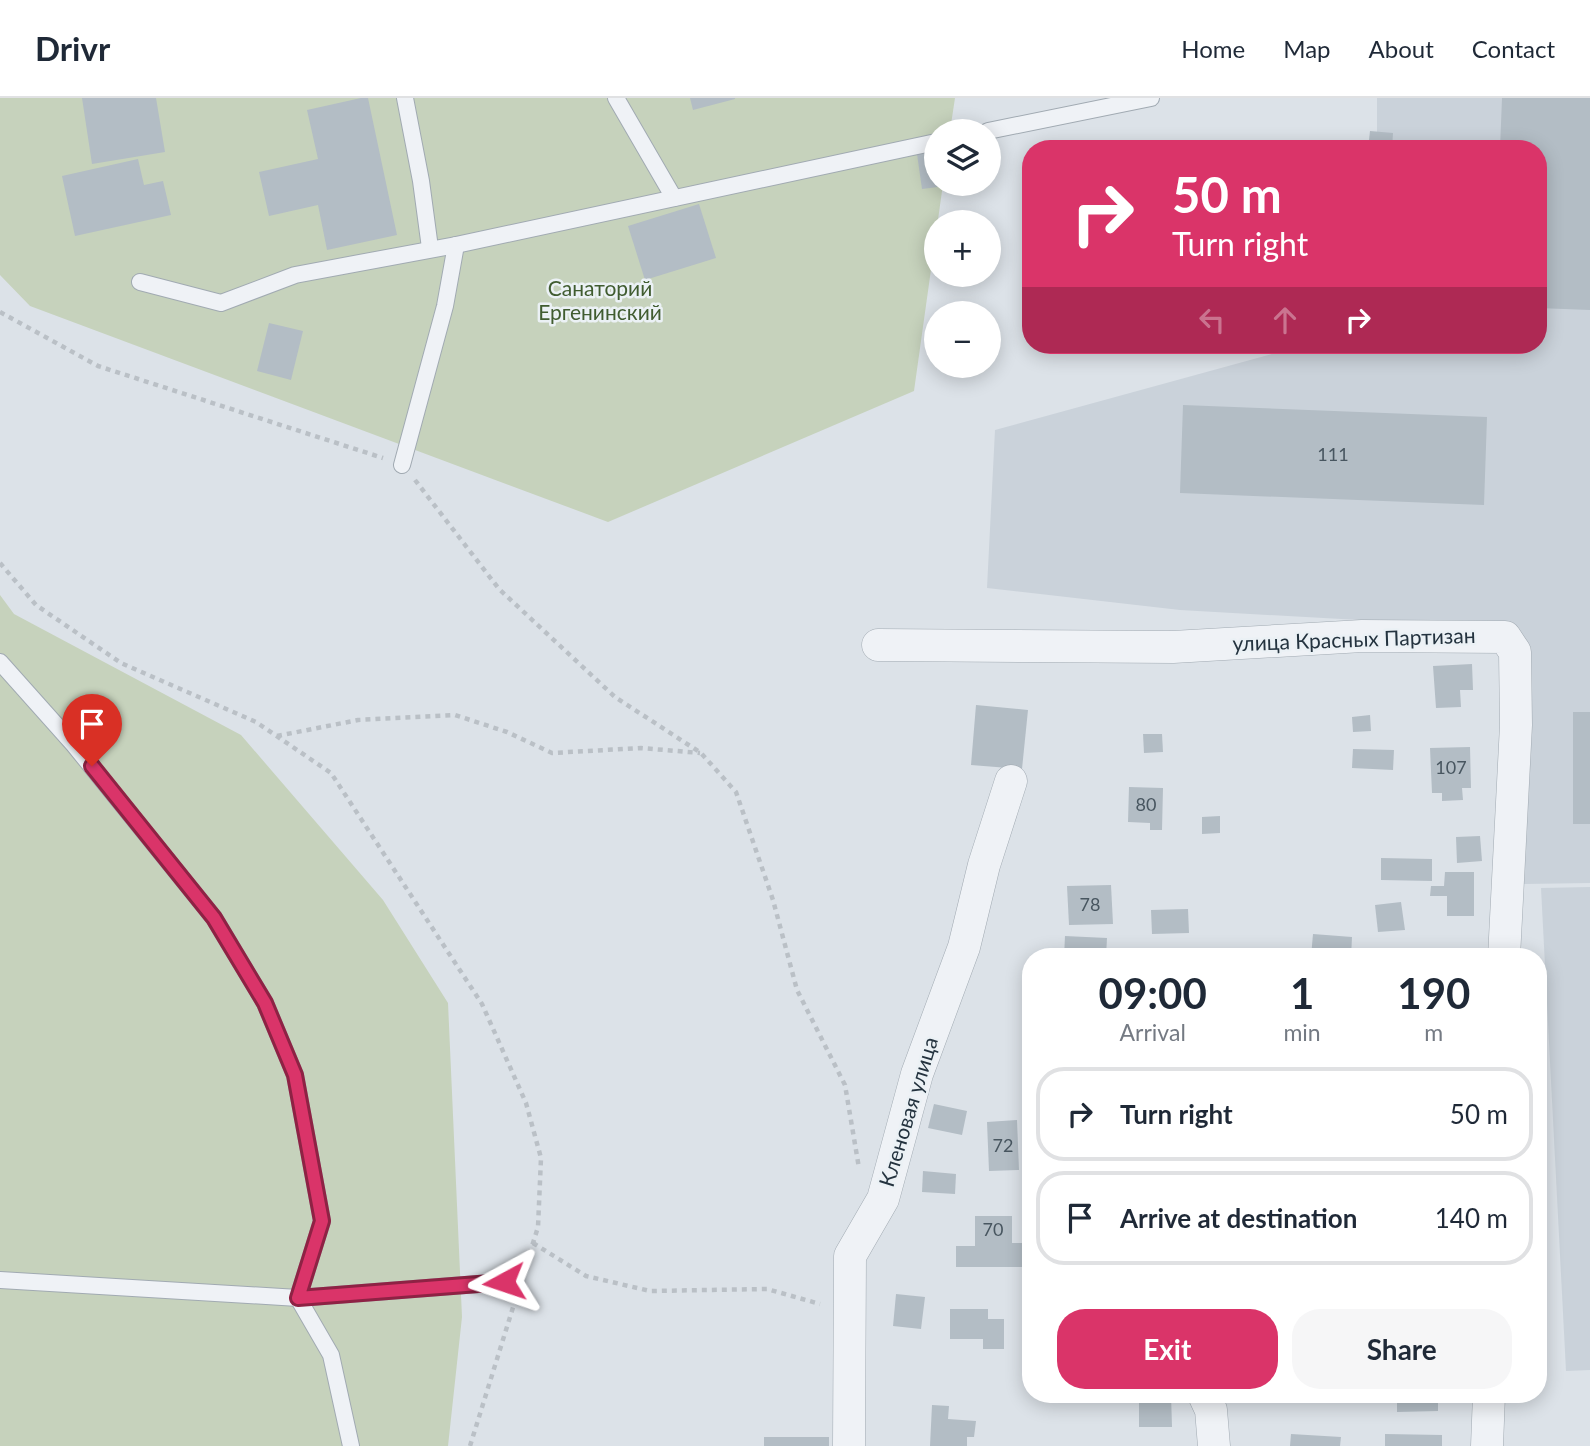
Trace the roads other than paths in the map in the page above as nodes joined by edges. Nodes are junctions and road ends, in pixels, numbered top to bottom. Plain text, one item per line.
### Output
1 (405, 98) edge
2 (616, 98) edge
3 (1151, 98) edge
4 (1001, 128) edge
5 (924, 145) edge
6 (674, 198) junction
7 (456, 245) junction
8 (430, 248) junction
9 (140, 282) dead end
10 (402, 465) road end
11 (878, 645) dead end
12 (0, 662) edge
13 (1011, 781) dead end
14 (1504, 948) edge
15 (0, 1280) edge
16 (504, 1282) dead end
17 (298, 1298) junction
18 (1208, 1403) edge
19 (1489, 1403) edge
20 (351, 1446) edge
21 (849, 1446) edge
22 (1214, 1446) edge
23 (1488, 1446) edge

1 - 8 lane
2 - 6 lane
3 - 4 lane
5 - 6 lane
6 - 7 lane
7 - 8 lane
7 - 10 lane
8 - 9 lane
11 - 14 street, улица Красных Партизан
12 - 17 lane
13 - 21 street, Кленовая улица
15 - 17 lane
16 - 17 lane
17 - 20 lane
18 - 22 street
19 - 23 street

